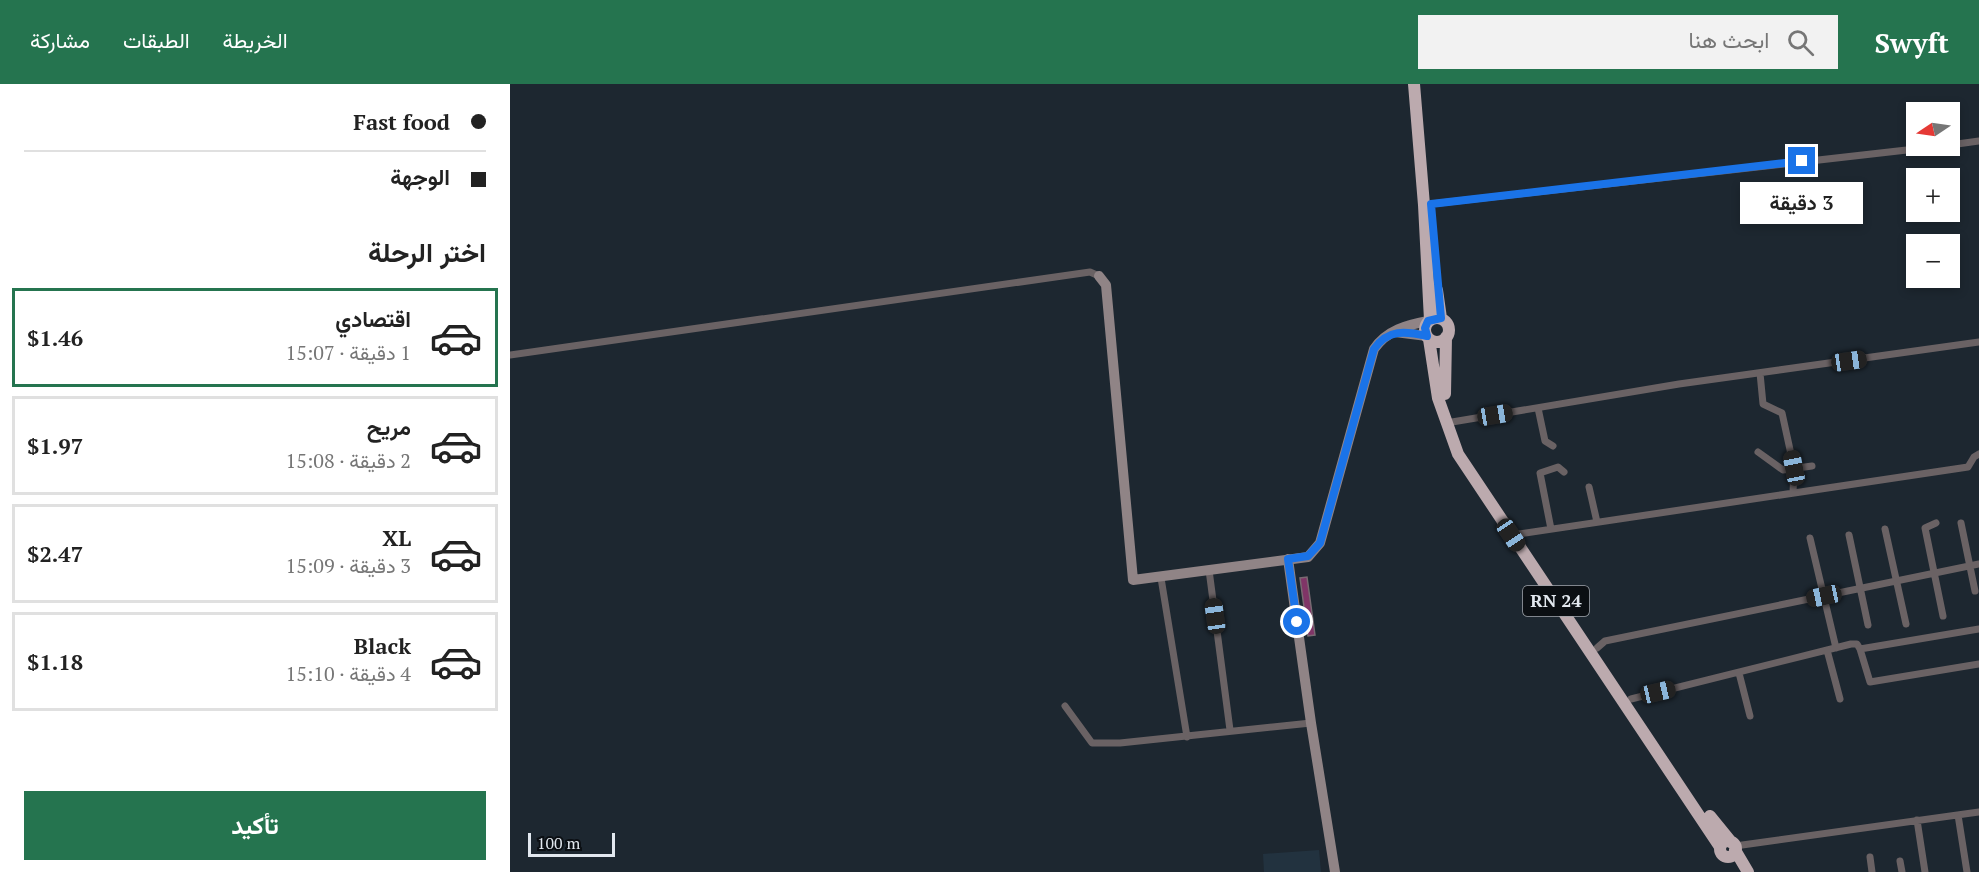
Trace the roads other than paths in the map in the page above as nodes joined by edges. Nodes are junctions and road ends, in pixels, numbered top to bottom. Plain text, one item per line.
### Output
1 (1414, 84) edge
2 (1421, 84) edge
3 (1979, 141) edge
4 (1960, 144) edge
5 (1906, 150) edge
6 (1431, 204) junction
7 (1099, 276) joint
8 (1433, 320) junction
9 (1394, 332) junction
10 (1446, 337) junction
11 (1428, 338) junction
12 (1979, 342) edge
13 (510, 355) edge
14 (1760, 373) junction
15 (1538, 408) junction
16 (1452, 422) junction
17 (1553, 446) dead end
18 (1758, 452) dead end
19 (1979, 454) edge
20 (1812, 466) dead end
21 (1794, 468) junction
22 (1564, 472) dead end
23 (1589, 488) dead end
24 (1793, 493) junction
25 (1597, 522) junction
26 (1936, 523) dead end
27 (1961, 523) dead end
28 (1551, 529) junction
29 (1886, 529) dead end
30 (1519, 534) junction
31 (1849, 535) dead end
32 (1810, 538) dead end
33 (1288, 559) junction
34 (1979, 564) edge
35 (1970, 566) junction
36 (1209, 570) junction
37 (1934, 573) junction
38 (1161, 578) junction
39 (1896, 581) junction
40 (1860, 588) junction
41 (1975, 591) dead end
42 (1824, 596) junction
43 (1943, 616) dead end
44 (1906, 624) dead end
45 (1868, 625) dead end
46 (1979, 629) edge
47 (1597, 648) junction
48 (1836, 648) junction
49 (1827, 650) junction
50 (1860, 650) junction
51 (1979, 664) edge
52 (1739, 673) junction
53 (1631, 699) junction
54 (1840, 699) dead end
55 (1065, 706) dead end
56 (1750, 716) dead end
57 (1311, 723) junction
58 (1230, 730) junction
59 (1187, 737) junction
60 (1979, 812) edge
61 (1958, 815) junction
62 (1917, 820) junction
63 (1730, 848) junction
64 (1870, 857) dead end
65 (1900, 861) dead end
66 (1335, 872) edge
67 (1739, 872) edge
68 (1748, 872) edge
69 (1872, 872) edge
70 (1902, 872) edge
71 (1925, 872) edge
72 (1967, 872) edge

1 - 8 highway
2 - 6 highway
3 - 4 street
5 - 6 street
6 - 8 highway
7 - 13 street
7 - 38 main road
8 - 9 main road
8 - 10 highway
8 - 11 highway
9 - 11 main road
9 - 33 main road
10 - 11 highway
10 - 16 highway, RN 24
11 - 63 highway, RN 24
12 - 14 street
14 - 15 street
14 - 21 street
15 - 16 street
15 - 17 street
16 - 30 highway, RN 24
18 - 21 street
19 - 24 street
20 - 21 street
21 - 24 street
22 - 28 street
23 - 25 street
24 - 25 street
25 - 28 street
26 - 37 street
27 - 35 street
28 - 30 street
29 - 39 street
30 - 47 highway, RN 24
31 - 40 street
32 - 42 street
33 - 36 main road
33 - 57 main road
34 - 35 street
35 - 37 street
35 - 41 street
36 - 38 main road
36 - 58 street
37 - 39 street
37 - 43 street
38 - 59 street
39 - 40 street
39 - 44 street
40 - 42 street
40 - 45 street
42 - 47 street
42 - 48 street
46 - 50 street
47 - 53 highway, RN 24
48 - 49 street
48 - 50 street
49 - 52 street
49 - 54 street
50 - 51 street
52 - 53 street
52 - 56 street
53 - 63 highway, RN 24
55 - 59 street
57 - 58 street
57 - 66 main road
58 - 59 street
60 - 61 street
61 - 62 street
61 - 72 street
62 - 63 street
62 - 71 street
63 - 67 highway, RN 24
63 - 68 highway, RN 24
64 - 69 street
65 - 70 street

